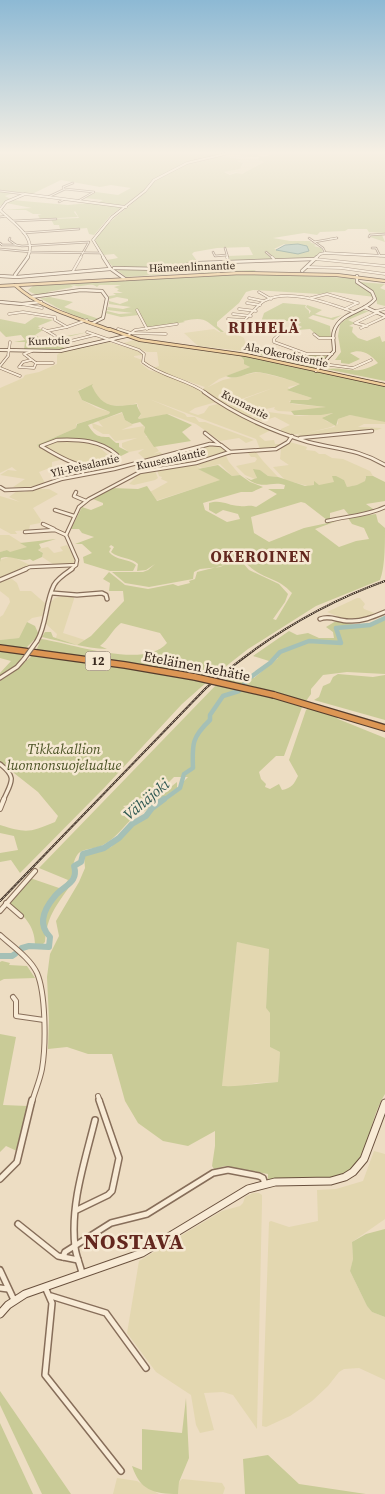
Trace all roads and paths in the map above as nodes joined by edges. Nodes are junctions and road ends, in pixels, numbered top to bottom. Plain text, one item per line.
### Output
1 (15, 224) edge
2 (106, 224) edge
3 (79, 229) dead end
4 (23, 233) junction
5 (384, 235) edge
6 (369, 237) dead end
7 (10, 238) dead end
8 (308, 238) dead end
9 (330, 239) dead end
10 (313, 241) junction
11 (0, 243) edge
12 (16, 245) junction
13 (32, 245) junction
14 (225, 248) dead end
15 (372, 248) dead end
16 (0, 249) edge
17 (31, 252) junction
18 (213, 252) dead end
19 (266, 252) dead end
20 (83, 253) junction
21 (326, 253) junction
22 (100, 254) junction
23 (227, 255) junction
24 (380, 256) junction
25 (385, 256) edge
26 (274, 259) junction
27 (315, 259) junction
28 (229, 263) junction
29 (385, 266) edge
30 (307, 267) junction
31 (112, 268) junction
32 (341, 268) junction
33 (74, 271) junction
34 (338, 271) dead end
35 (303, 273) junction
36 (385, 274) edge
37 (0, 276) edge
38 (17, 276) junction
39 (358, 277) junction
40 (124, 278) junction
41 (385, 280) edge
42 (0, 285) edge
43 (16, 285) junction
44 (258, 292) dead end
45 (32, 297) junction
46 (249, 298) dead end
47 (311, 298) junction
48 (271, 299) junction
49 (264, 301) junction
50 (0, 302) edge
51 (41, 302) junction
52 (247, 303) dead end
53 (22, 304) junction
54 (260, 305) junction
55 (365, 307) junction
56 (42, 308) dead end
57 (239, 309) dead end
58 (344, 309) junction
59 (385, 309) edge
60 (137, 310) dead end
61 (256, 311) junction
62 (354, 312) junction
63 (376, 312) junction
64 (9, 314) dead end
65 (233, 314) dead end
66 (251, 316) junction
67 (385, 317) edge
68 (228, 319) dead end
69 (87, 320) junction
70 (93, 323) junction
71 (177, 324) dead end
72 (367, 326) junction
73 (67, 327) junction
74 (361, 328) dead end
75 (43, 329) dead end
76 (118, 329) dead end
77 (148, 329) junction
78 (284, 330) dead end
79 (48, 331) junction
80 (87, 332) dead end
81 (95, 334) junction
82 (129, 334) junction
83 (166, 334) dead end
84 (314, 334) dead end
85 (55, 336) dead end
86 (334, 338) junction
87 (111, 341) junction
88 (10, 342) dead end
89 (58, 344) dead end
90 (0, 350) edge
91 (10, 350) junction
92 (32, 351) junction
93 (332, 354) junction
94 (0, 359) edge
95 (6, 360) junction
96 (31, 360) junction
97 (371, 360) dead end
98 (53, 363) dead end
99 (36, 364) junction
100 (323, 364) junction
101 (0, 367) edge
102 (316, 371) junction
103 (20, 376) dead end
104 (385, 385) edge
105 (372, 431) dead end
106 (205, 433) dead end
107 (292, 436) junction
108 (299, 439) junction
109 (219, 444) junction
110 (230, 452) junction
111 (76, 464) junction
112 (385, 465) edge
113 (84, 474) junction
114 (0, 487) edge
115 (76, 492) dead end
116 (87, 501) junction
117 (385, 507) edge
118 (55, 510) dead end
119 (74, 516) junction
120 (327, 521) dead end
121 (43, 524) dead end
122 (55, 530) junction
123 (25, 532) dead end
124 (66, 535) junction
125 (76, 565) junction
126 (0, 580) edge
127 (52, 593) junction
128 (107, 599) dead end
129 (385, 612) edge
130 (320, 619) dead end
131 (0, 648) edge
132 (0, 678) edge
133 (274, 695) joint
134 (385, 728) edge
135 (0, 764) edge
136 (0, 808) edge
137 (35, 871) dead end
138 (6, 903) junction
139 (0, 911) edge
140 (21, 916) dead end
141 (0, 936) edge
142 (13, 998) dead end
143 (44, 1020) junction
144 (98, 1096) dead end
145 (385, 1103) edge
146 (95, 1120) dead end
147 (0, 1179) edge
148 (265, 1184) junction
149 (76, 1211) junction
150 (18, 1224) dead end
151 (74, 1245) junction
152 (63, 1257) junction
153 (78, 1260) junction
154 (0, 1270) edge
155 (82, 1274) junction
156 (45, 1287) junction
157 (0, 1288) edge
158 (8, 1288) junction
159 (50, 1296) junction
160 (14, 1300) junction
161 (0, 1314) edge
162 (146, 1368) dead end
163 (121, 1470) dead end

1 - 4 street
2 - 22 street
3 - 4 street
4 - 13 street
5 - 6 street
7 - 12 street
8 - 10 street
9 - 10 street
10 - 21 street
11 - 12 street
12 - 13 street
13 - 17 street
13 - 20 street
14 - 23 street
15 - 24 street
16 - 17 street
17 - 20 street
17 - 38 street
18 - 23 street
19 - 26 street
20 - 22 street
20 - 33 street
21 - 24 street
21 - 27 street
22 - 31 street
23 - 28 street
24 - 25 street
26 - 27 street
26 - 28 street
27 - 29 street
27 - 30 street
28 - 31 street
30 - 32 street
30 - 35 street
31 - 33 street
31 - 40 street
32 - 34 street
32 - 36 street
33 - 38 street
35 - 39 main road, Hämeenlinnantie
35 - 40 main road, Hämeenlinnantie
37 - 38 street
38 - 43 street
39 - 41 main road, Hämeenlinnantie
39 - 55 street
40 - 43 main road, Hämeenlinnantie
42 - 43 main road, Hämeenlinnantie
43 - 45 main road, Ala-Okeroistentie
44 - 48 street
45 - 51 main road, Ala-Okeroistentie
45 - 70 street
46 - 49 street
47 - 48 street
47 - 58 street
47 - 58 street
48 - 49 street
49 - 54 street
50 - 53 street
51 - 53 street
51 - 69 main road, Ala-Okeroistentie
52 - 54 street
53 - 56 street
54 - 61 street
55 - 62 street
55 - 63 street
57 - 61 street
58 - 62 street
59 - 63 street
60 - 77 street
61 - 66 street
62 - 86 street
63 - 67 street
63 - 72 street
64 - 73 street
65 - 66 street
66 - 68 street
67 - 72 street
69 - 70 main road, Ala-Okeroistentie
69 - 73 street
70 - 82 main road, Ala-Okeroistentie
71 - 77 street
72 - 74 street
73 - 79 street
75 - 79 street
76 - 82 street
77 - 82 street
78 - 93 street
79 - 85 street
80 - 81 street, Kunnantie
81 - 87 street, Kunnantie
81 - 89 street
82 - 83 street
82 - 87 street, Kuntotie
82 - 102 main road, Ala-Okeroistentie
84 - 86 street
86 - 93 street
87 - 92 street, Kuntotie
87 - 107 street, Kunnantie
88 - 91 street
90 - 91 street, Kuntotie
91 - 92 street, Kuntotie
91 - 95 street
92 - 96 street
93 - 100 street
94 - 95 street
95 - 101 street
96 - 99 street
96 - 99 street
97 - 100 street
98 - 99 street
100 - 102 street
101 - 103 street
102 - 104 main road, Ala-Okeroistentie
105 - 108 street
106 - 109 street
107 - 108 street, Kunnantie
107 - 110 street, Kuusenalantie
108 - 112 street, Kunnantie
109 - 110 street
109 - 113 street, Yli-Peisalantie
110 - 116 street, Kuusenalantie
111 - 111 street
111 - 113 street
113 - 114 street, Yli-Peisalantie
115 - 116 street
116 - 119 street, Kuusenalantie
117 - 120 street
118 - 119 street
119 - 124 street, Kuusenalantie
121 - 122 street
122 - 123 street
122 - 124 street
124 - 125 street
125 - 126 street
125 - 127 street
127 - 128 street
127 - 132 street, bridge
129 - 130 street
131 - 133 highway, Eteläinen kehätie / 12, bridge
133 - 134 highway, Eteläinen kehätie / 12
135 - 136 street
137 - 138 street
138 - 139 street
138 - 140 street
141 - 143 street
142 - 143 street
143 - 147 street
144 - 149 street
145 - 148 street
146 - 149 street
148 - 151 street
148 - 155 street
149 - 151 street
150 - 152 street
151 - 152 street
151 - 153 street
152 - 153 street
153 - 155 street
154 - 158 street
155 - 156 street
156 - 159 street
156 - 160 street
157 - 158 street
158 - 160 street
159 - 162 street
159 - 163 street
160 - 161 street

